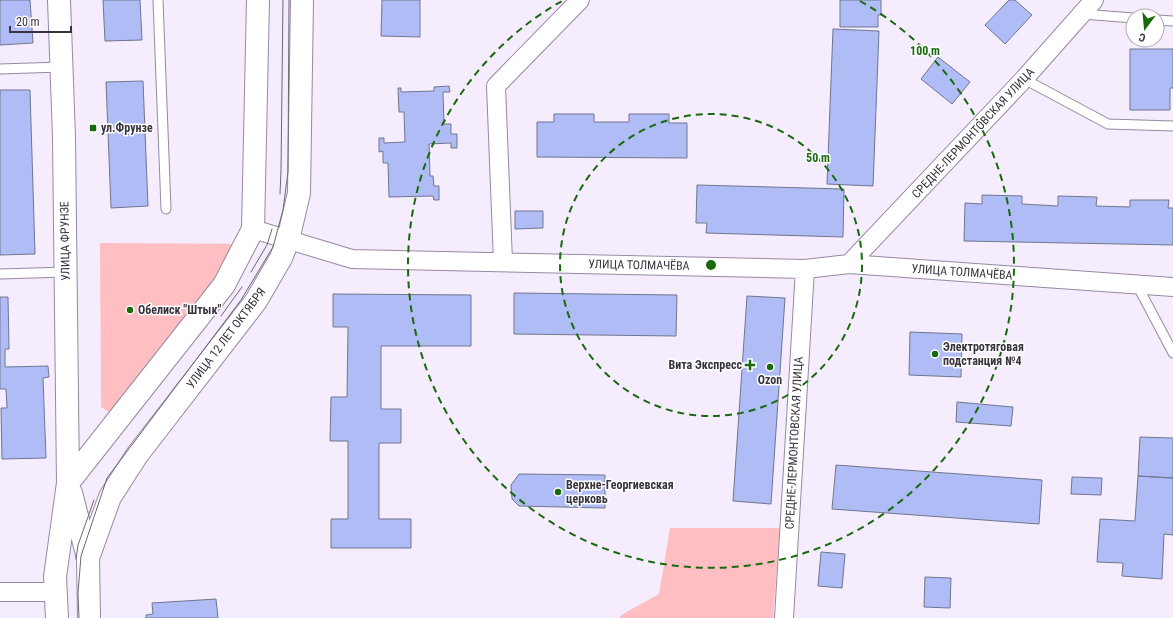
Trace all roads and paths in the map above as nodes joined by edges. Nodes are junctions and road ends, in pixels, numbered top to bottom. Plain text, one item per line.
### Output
1 (59, 0) edge
2 (158, 0) edge
3 (258, 0) edge
4 (302, 0) edge
5 (580, 0) edge
6 (1094, 0) edge
7 (1082, 14) junction
8 (1125, 17) edge
9 (62, 67) junction
10 (0, 69) edge
11 (1024, 79) junction
12 (1173, 126) edge
13 (166, 209) dead end
14 (253, 229) junction
15 (288, 240) junction
16 (503, 262) junction
17 (850, 264) junction
18 (805, 269) junction
19 (66, 272) junction
20 (0, 274) edge
21 (1136, 283) junction
22 (1173, 287) edge
23 (1173, 352) edge
24 (68, 482) junction
25 (88, 558) junction
26 (0, 592) edge
27 (56, 592) junction
28 (57, 618) edge
29 (89, 618) edge
30 (784, 618) edge

1 - 9 main road, УЛИЦА ФРУНЗЕ
2 - 13 lane
3 - 14 main road
4 - 15 main road, УЛИЦА 12 ЛЕТ ОКТЯБРЯ
5 - 16 street
6 - 7 street, СРЕДНЕ-ЛЕРМОНТОВСКАЯ УЛИЦА
7 - 8 lane
7 - 11 street, СРЕДНЕ-ЛЕРМОНТОВСКАЯ УЛИЦА
9 - 10 lane
9 - 19 main road, УЛИЦА ФРУНЗЕ
11 - 12 lane
11 - 17 street, СРЕДНЕ-ЛЕРМОНТОВСКАЯ УЛИЦА
14 - 15 street, УЛИЦА ТОЛМАЧЁВА
14 - 24 main road
15 - 16 street, УЛИЦА ТОЛМАЧЁВА
15 - 25 main road, УЛИЦА 12 ЛЕТ ОКТЯБРЯ
16 - 18 street, УЛИЦА ТОЛМАЧЁВА
17 - 18 street, УЛИЦА ТОЛМАЧЁВА
17 - 21 street, УЛИЦА ТОЛМАЧЁВА
18 - 30 street, СРЕДНЕ-ЛЕРМОНТОВСКАЯ УЛИЦА
19 - 20 lane
19 - 24 main road, УЛИЦА ФРУНЗЕ
21 - 22 street, УЛИЦА ТОЛМАЧЁВА
21 - 23 lane
24 - 25 main road, УЛИЦА ФРУНЗЕ
24 - 27 main road, УЛИЦА ФРУНЗЕ
25 - 29 main road, УЛИЦА ФРУНЗЕ
26 - 27 street
27 - 28 main road, УЛИЦА ФРУНЗЕ

